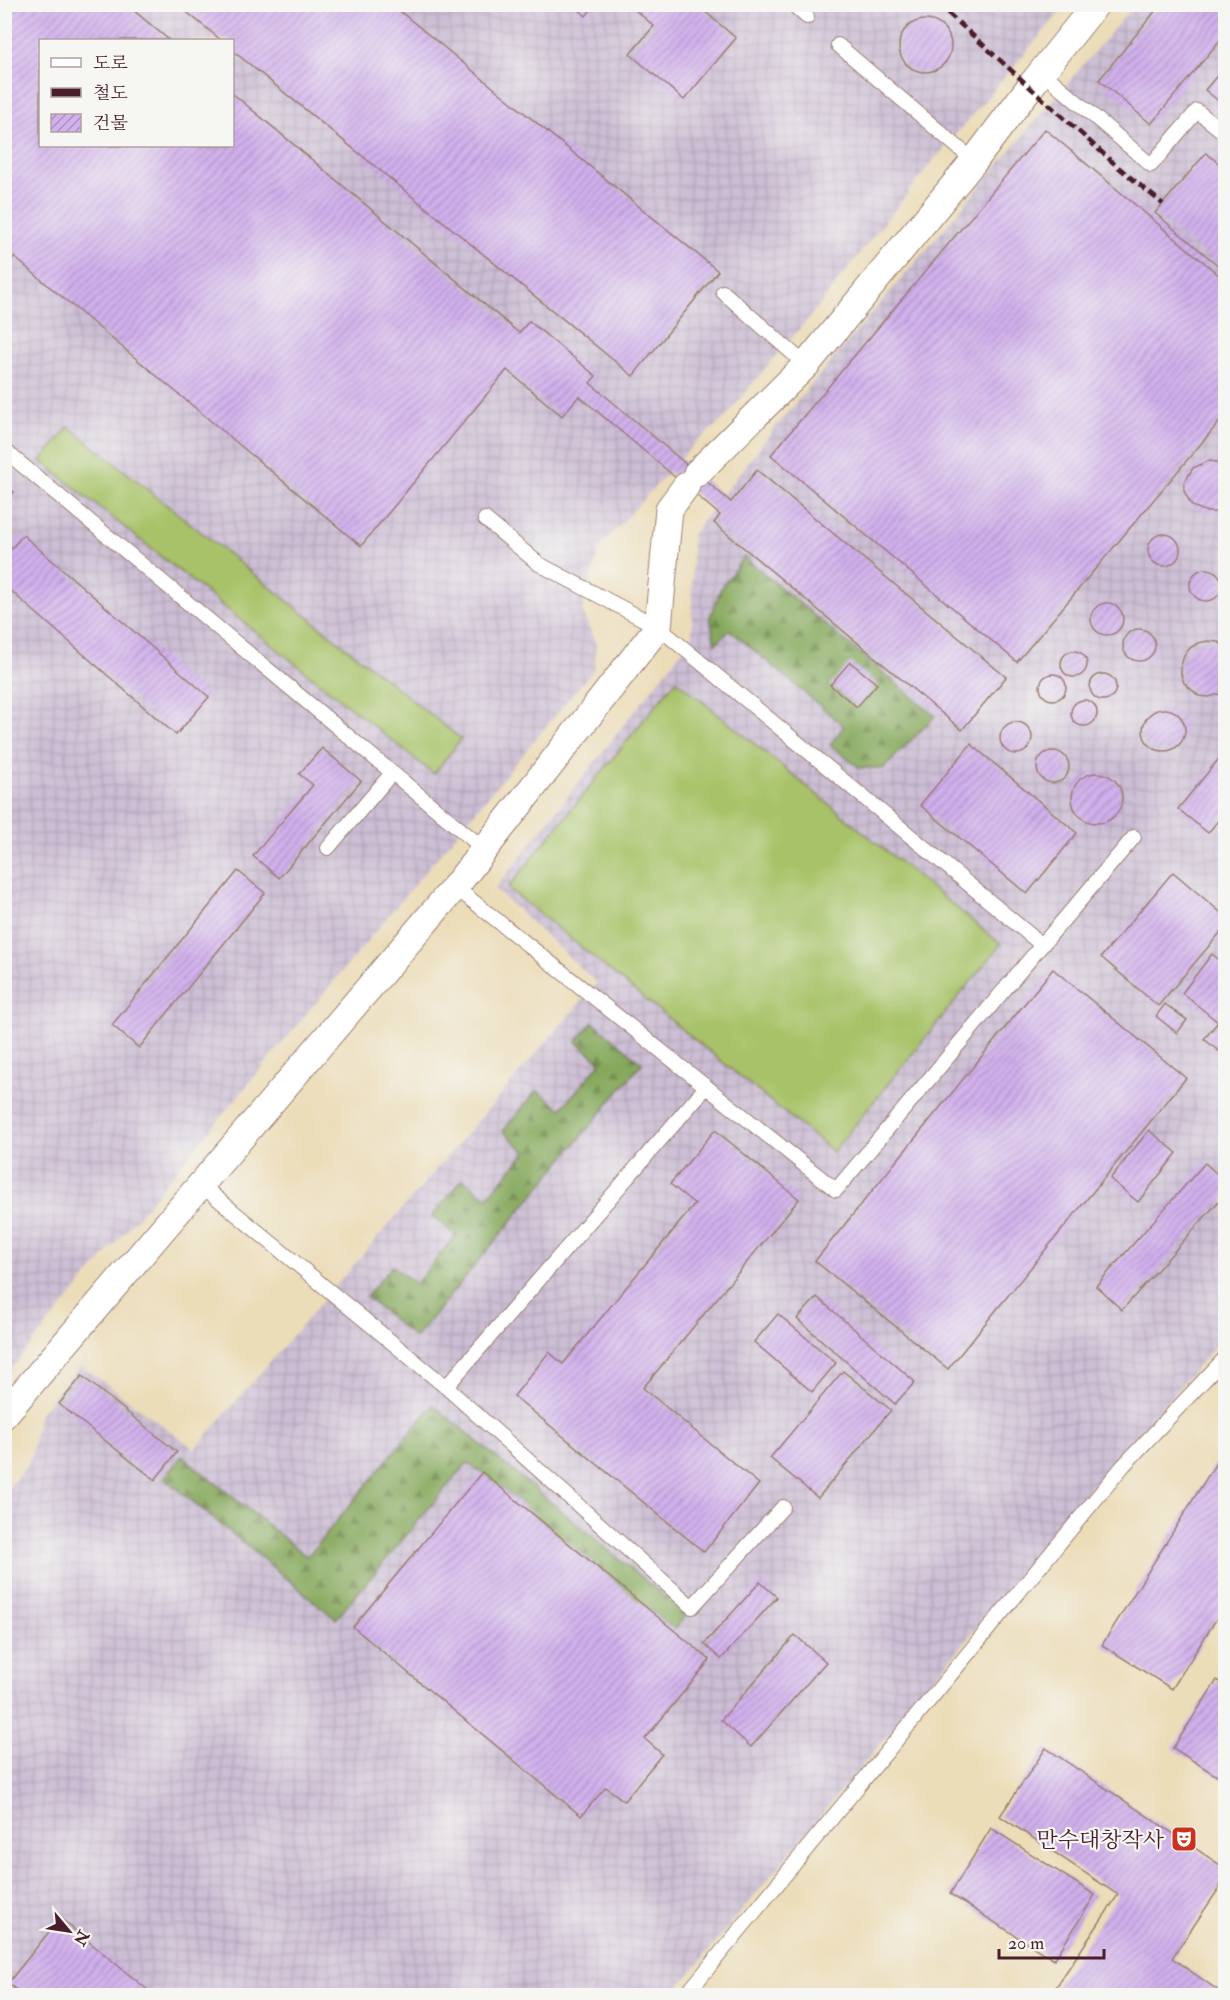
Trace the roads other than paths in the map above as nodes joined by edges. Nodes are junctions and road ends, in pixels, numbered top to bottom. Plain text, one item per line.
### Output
1 (792, 4) edge
2 (1096, 4) edge
3 (807, 17) dead end
4 (838, 45) dead end
5 (1042, 72) junction
6 (1226, 134) edge
7 (974, 161) junction
8 (723, 292) dead end
9 (806, 365) junction
10 (4, 450) edge
11 (485, 519) dead end
12 (658, 627) junction
13 (392, 773) junction
14 (1134, 837) dead end
15 (328, 848) dead end
16 (484, 849) junction
17 (455, 887) junction
18 (1042, 945) junction
19 (706, 1088) junction
20 (201, 1185) junction
21 (1226, 1358) edge
22 (446, 1387) junction
23 (4, 1416) edge
24 (783, 1507) dead end
25 (685, 1995) edge

1 - 3 lane
2 - 5 street
4 - 7 lane
5 - 6 lane
5 - 7 street
7 - 9 street
8 - 9 lane
9 - 12 street
10 - 13 lane
11 - 12 lane
12 - 16 street
12 - 18 lane
13 - 15 lane
13 - 16 lane
14 - 18 lane
16 - 17 street
17 - 19 lane
17 - 20 street
18 - 19 lane
19 - 22 lane
20 - 22 lane
20 - 23 street
21 - 25 lane
22 - 24 lane

